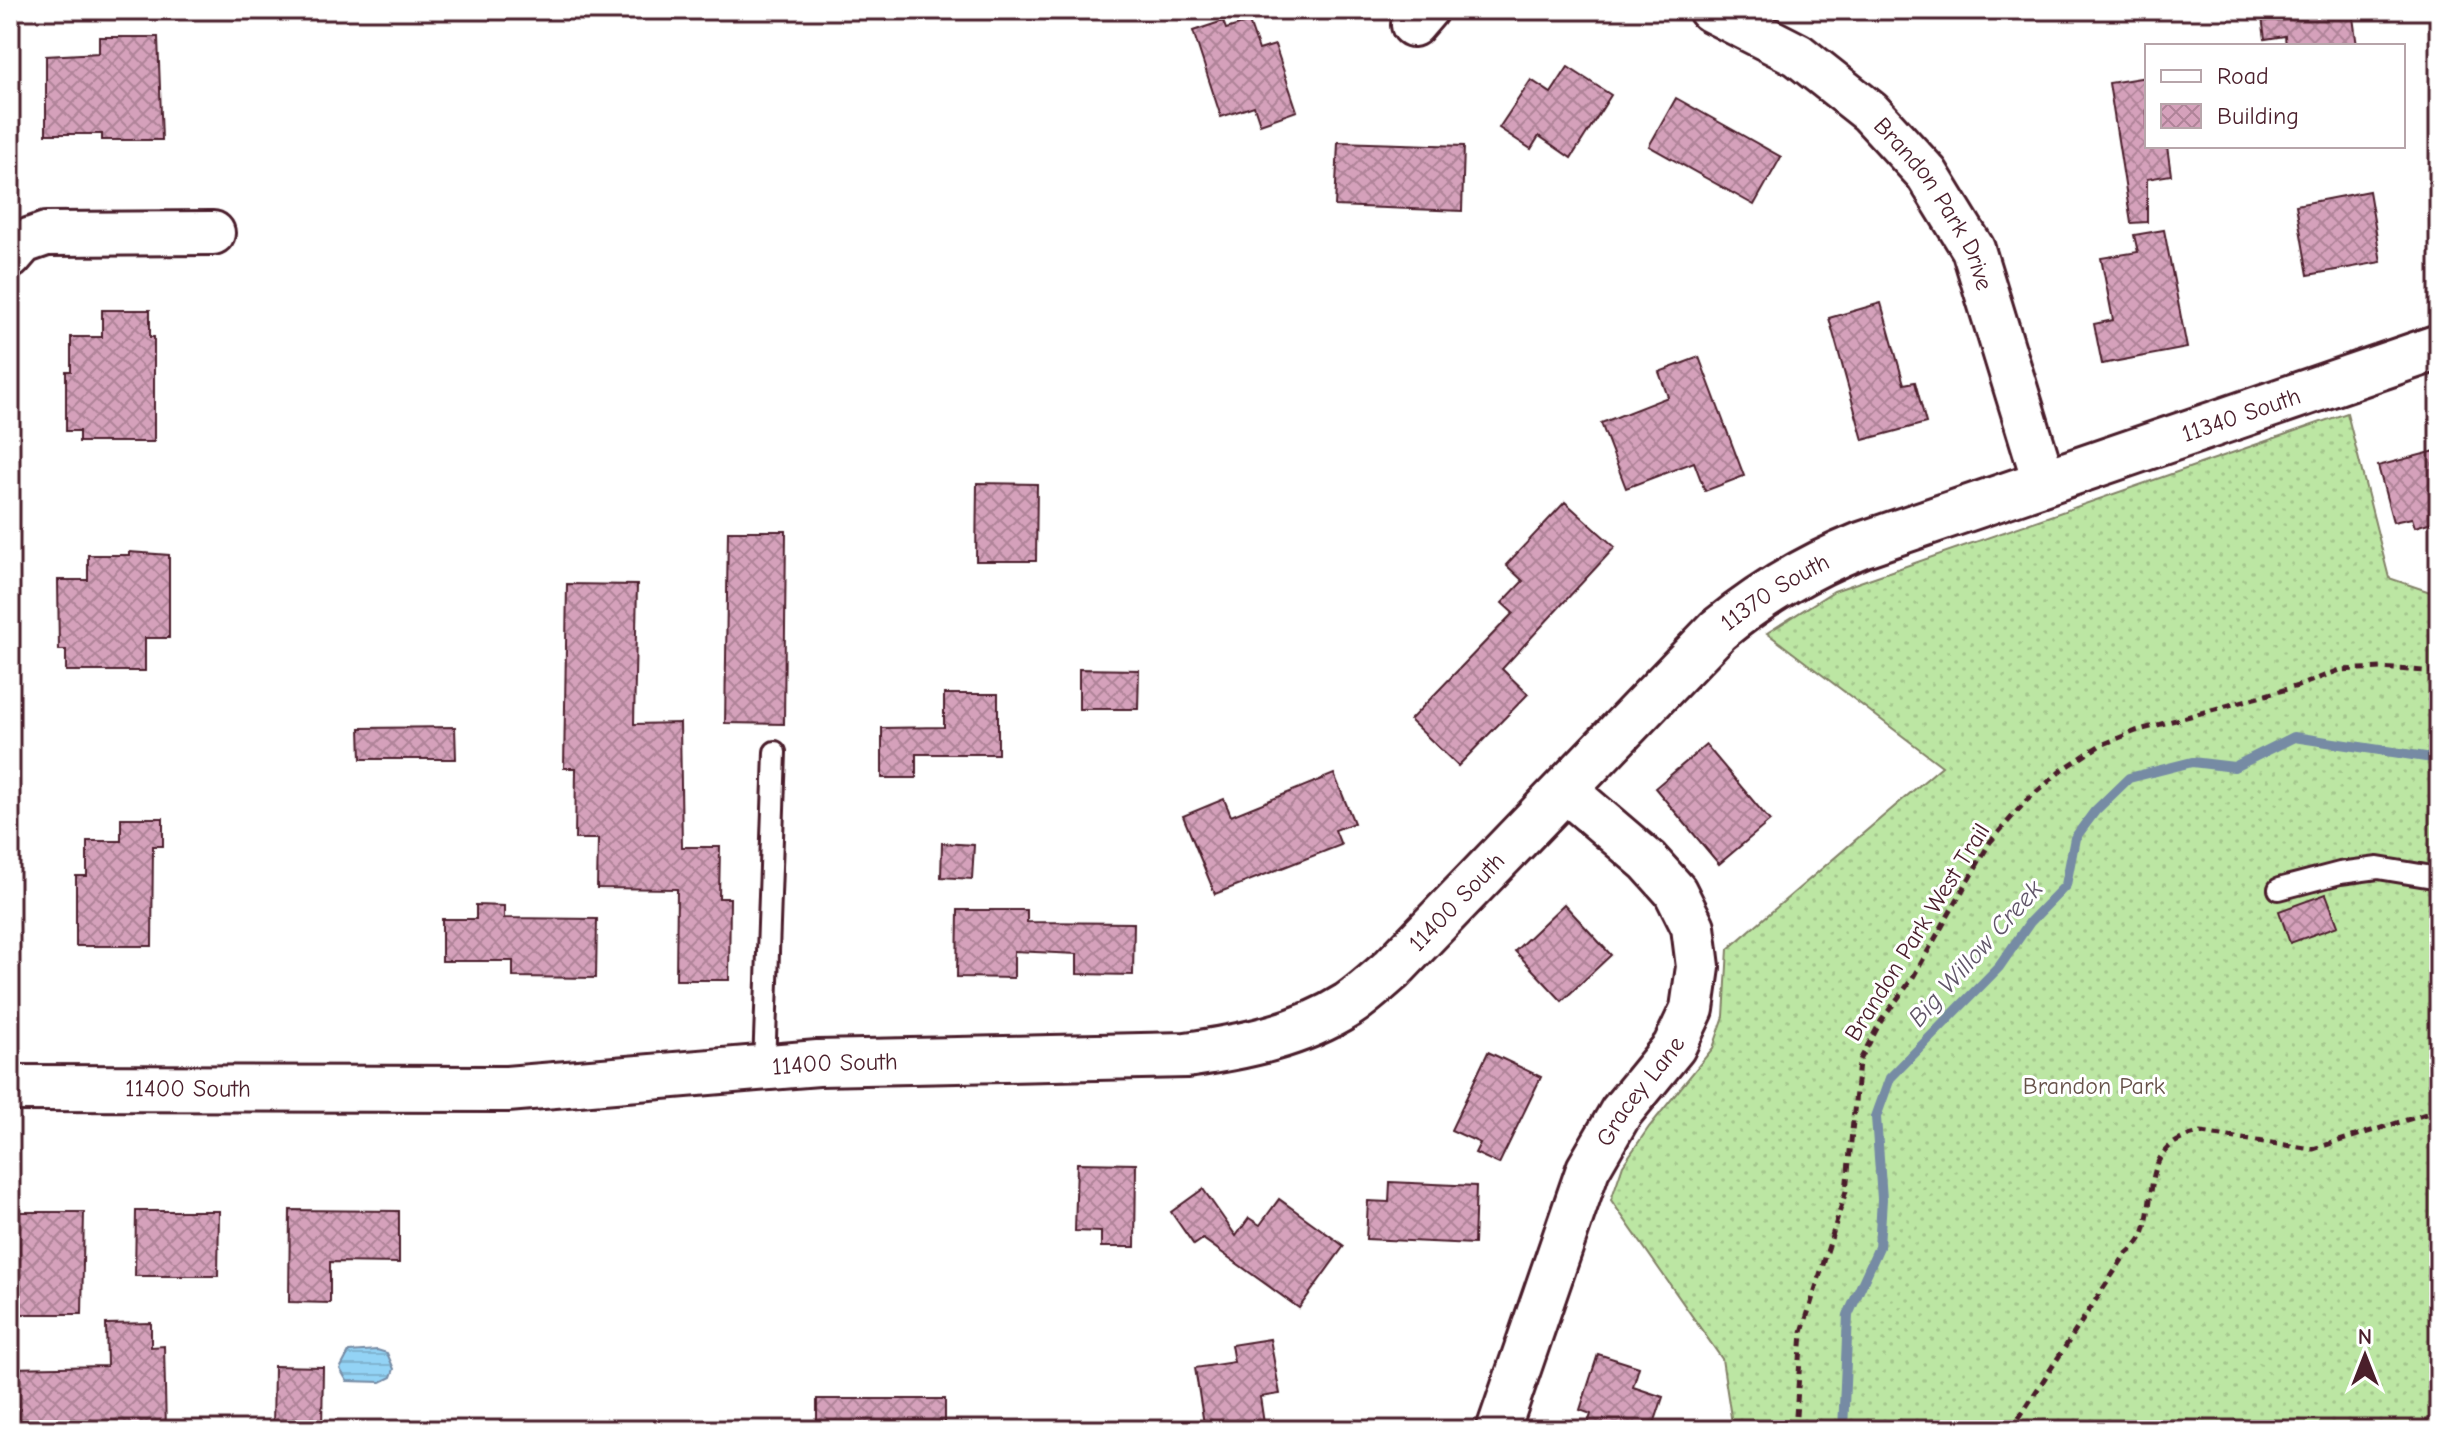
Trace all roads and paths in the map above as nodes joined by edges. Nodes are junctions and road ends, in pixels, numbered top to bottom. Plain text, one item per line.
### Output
1 (1710, 10) edge
2 (213, 233) dead end
3 (10, 257) edge
4 (2439, 347) edge
5 (2044, 481) junction
6 (2439, 672) edge
7 (775, 752) dead end
8 (1565, 790) junction
9 (2439, 878) edge
10 (2279, 889) dead end
11 (764, 1067) junction
12 (10, 1088) edge
13 (2439, 1110) edge
14 (1498, 1430) edge
15 (1795, 1430) edge
16 (2011, 1430) edge

1 - 5 street, Brandon Park Drive
2 - 3 street
4 - 5 street, 11340 South
5 - 8 street, 11370 South
6 - 15 path, Brandon Park West Trail
7 - 11 lane
8 - 11 street, 11400 South
8 - 14 street, Gracey Lane
9 - 10 lane
11 - 12 street, 11400 South
13 - 16 path

